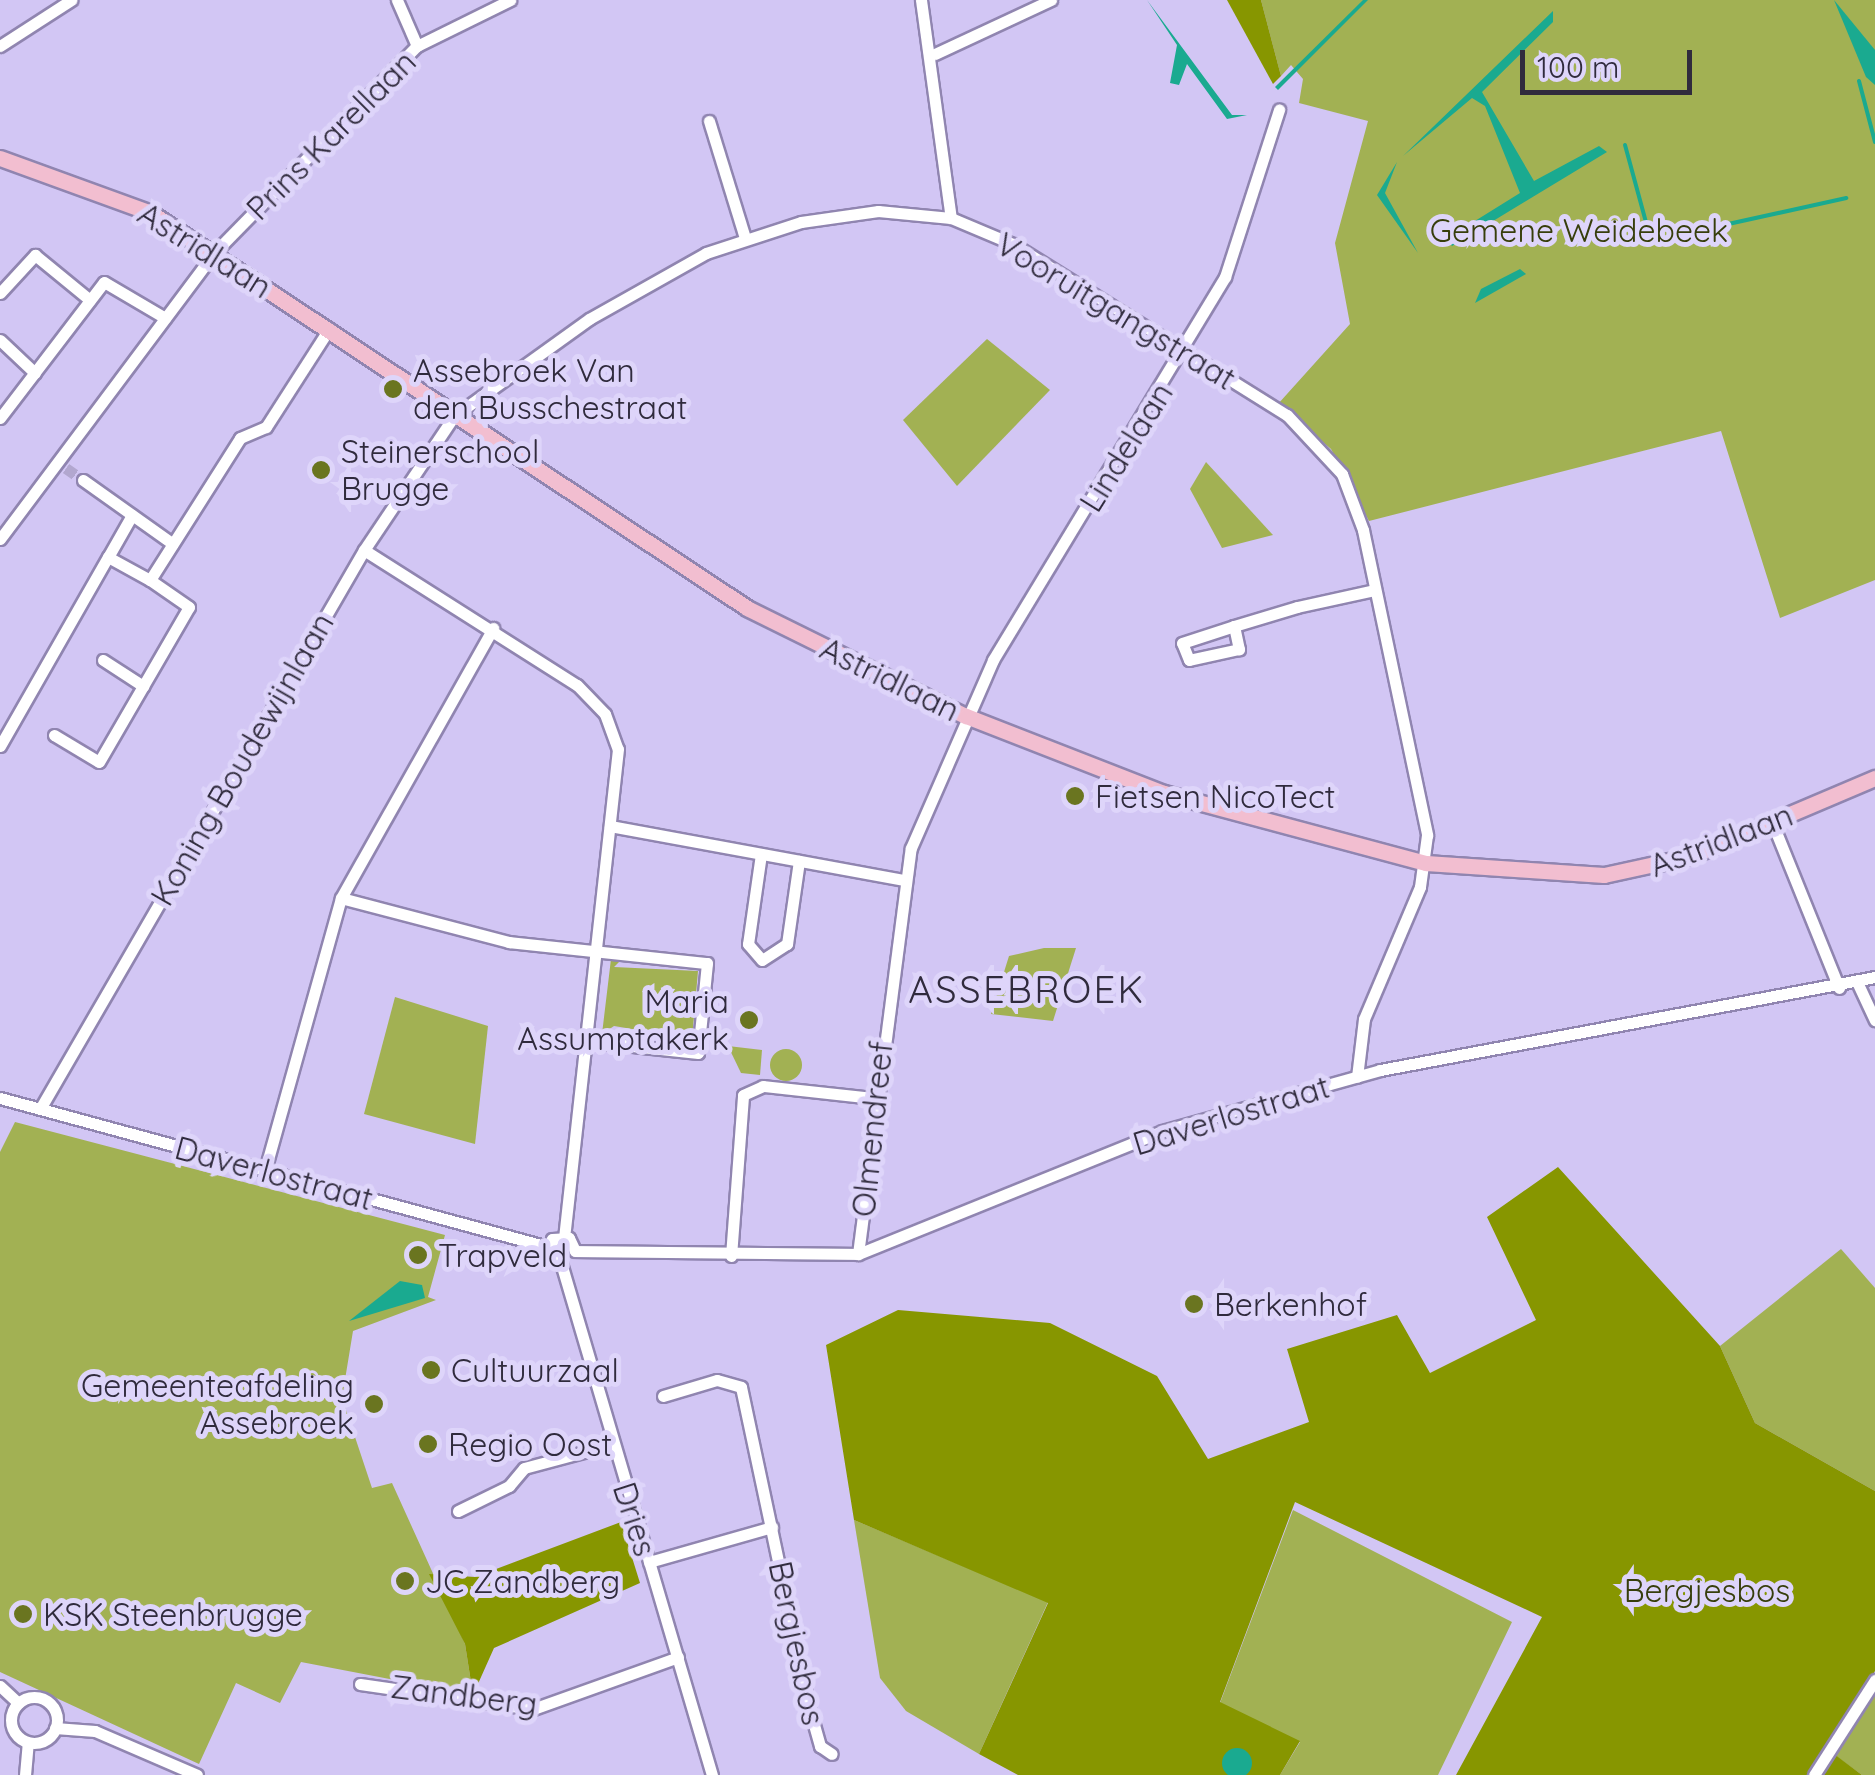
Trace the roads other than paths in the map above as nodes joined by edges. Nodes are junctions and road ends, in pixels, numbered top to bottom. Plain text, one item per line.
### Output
1 (71, 0) edge
2 (397, 0) edge
3 (510, 0) edge
4 (921, 0) edge
5 (1052, 0) edge
6 (0, 46) edge
7 (417, 46) junction
8 (934, 54) junction
9 (1279, 110) dead end
10 (709, 121) dead end
11 (0, 158) edge
12 (950, 218) junction
13 (745, 238) junction
14 (213, 254) junction
15 (0, 294) edge
16 (90, 300) junction
17 (165, 318) junction
18 (329, 329) junction
19 (0, 340) edge
20 (1184, 355) junction
21 (34, 374) junction
22 (454, 416) junction
23 (0, 418) edge
24 (83, 480) tunnel mouth
25 (132, 515) junction
26 (0, 539) edge
27 (173, 544) junction
28 (364, 550) junction
29 (108, 557) junction
30 (150, 580) junction
31 (1375, 590) junction
32 (1234, 626) junction
33 (492, 628) junction
34 (104, 660) dead end
35 (143, 686) junction
36 (966, 716) junction
37 (54, 735) dead end
38 (0, 746) edge
39 (1875, 778) edge
40 (1772, 822) junction
41 (610, 826) junction
42 (760, 854) junction
43 (799, 861) junction
44 (1426, 864) junction
45 (903, 880) junction
46 (341, 898) junction
47 (596, 951) junction
48 (1875, 978) edge
49 (1858, 984) junction
50 (1839, 988) junction
51 (1875, 1020) edge
52 (586, 1041) junction
53 (1357, 1076) junction
54 (0, 1098) edge
55 (874, 1098) junction
56 (40, 1109) junction
57 (265, 1170) junction
58 (564, 1236) junction
59 (548, 1247) junction
60 (575, 1251) junction
61 (858, 1254) junction
62 (731, 1256) junction
63 (562, 1263) junction
64 (663, 1396) dead end
65 (610, 1445) junction
66 (458, 1511) dead end
67 (772, 1527) junction
68 (648, 1562) junction
69 (678, 1656) junction
70 (1875, 1680) edge
71 (360, 1684) dead end
72 (0, 1686) edge
73 (18, 1703) junction
74 (5, 1722) edge
75 (55, 1728) junction
76 (28, 1742) junction
77 (832, 1754) dead end
78 (26, 1775) edge
79 (197, 1775) edge
80 (712, 1775) edge
81 (1814, 1775) edge

1 - 6 street
2 - 7 street
3 - 7 street, Prins Karellaan
4 - 8 street
5 - 8 street
7 - 14 street, Prins Karellaan
8 - 12 street
9 - 20 street, Lindelaan
10 - 13 street
11 - 14 main road, Astridlaan
12 - 13 street, Vooruitgangstraat
12 - 20 street, Vooruitgangstraat
13 - 22 street, Vooruitgangstraat
14 - 17 street, Prins Karellaan
14 - 18 main road, Astridlaan
15 - 16 street
16 - 17 street
16 - 21 street
17 - 26 street, Prins Karellaan
18 - 22 main road, Astridlaan
18 - 27 street
19 - 21 street
20 - 31 street, Vooruitgangstraat
20 - 36 street, Lindelaan
21 - 23 street
22 - 28 street, Koning Boudewijnlaan
22 - 36 main road, Astridlaan
24 - 25 street
25 - 27 street
25 - 29 street
27 - 30 street
28 - 33 street
28 - 56 street, Koning Boudewijnlaan
29 - 30 street
29 - 38 street
30 - 35 street
31 - 32 street
31 - 44 street, Vooruitgangstraat
32 - 32 street
33 - 41 street
33 - 46 street
34 - 35 street
35 - 37 street
36 - 44 main road, Astridlaan
36 - 45 street, Olmendreef
39 - 40 main road, Astridlaan
40 - 44 main road, Astridlaan
40 - 50 street
41 - 42 street
41 - 47 street
42 - 43 street
42 - 43 street
43 - 45 street
44 - 53 street
45 - 55 street, Olmendreef
46 - 47 street
46 - 57 street
47 - 52 street
47 - 52 street
48 - 49 street, Daverlostraat
49 - 50 street, Daverlostraat
49 - 51 street
50 - 53 street, Daverlostraat
52 - 58 street
53 - 61 street, Daverlostraat
54 - 56 street, Daverlostraat
55 - 61 street, Olmendreef
55 - 62 street
56 - 57 street, Daverlostraat
57 - 59 street, Daverlostraat
58 - 59 street
58 - 60 street
59 - 63 street
60 - 62 street, Daverlostraat
60 - 63 street
61 - 62 street, Daverlostraat
63 - 65 street, Dries
64 - 67 street, Bergjesbos
65 - 66 street
65 - 68 street, Dries
67 - 68 street, Bergjesbos
67 - 77 street, Bergjesbos
68 - 69 street, Dries
69 - 71 street, Zandberg
69 - 80 street, Dries
70 - 81 street
72 - 73 street
73 - 74 street
73 - 75 street
74 - 76 street
75 - 76 street
75 - 79 street
76 - 78 street

